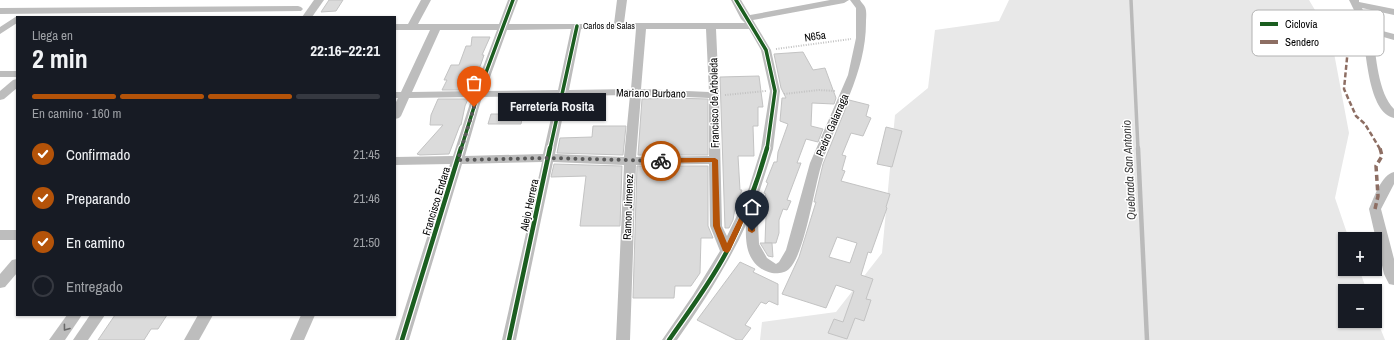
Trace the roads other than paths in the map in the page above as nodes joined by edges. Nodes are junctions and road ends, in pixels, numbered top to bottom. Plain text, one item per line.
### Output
1 (41, 0) edge
2 (108, 0) edge
3 (174, 0) edge
4 (237, 0) edge
5 (305, 0) edge
6 (319, 0) edge
7 (426, 0) edge
8 (513, 0) edge
9 (622, 0) edge
10 (736, 0) edge
11 (844, 0) edge
12 (855, 0) edge
13 (1355, 2) edge
14 (229, 9) junction
15 (298, 9) junction
16 (0, 10) edge
17 (28, 10) junction
18 (97, 10) junction
19 (164, 10) junction
20 (1394, 12) edge
21 (20, 16) edge
22 (90, 16) edge
23 (158, 16) edge
24 (223, 16) edge
25 (293, 16) edge
26 (308, 16) edge
27 (16, 19) edge
28 (748, 23) junction
29 (619, 25) junction
30 (412, 26) junction
31 (504, 26) junction
32 (577, 26) junction
33 (641, 26) junction
34 (711, 26) junction
35 (396, 27) edge
36 (436, 27) junction
37 (0, 31) edge
38 (1384, 34) edge
39 (1394, 37) edge
40 (1371, 56) edge
41 (0, 74) edge
42 (16, 74) edge
43 (16, 83) edge
44 (635, 92) junction
45 (562, 93) junction
46 (478, 94) junction
47 (400, 95) edge
48 (720, 95) junction
49 (0, 97) edge
50 (396, 112) edge
51 (1394, 115) edge
52 (548, 158) junction
53 (458, 160) junction
54 (715, 160) junction
55 (396, 161) edge
56 (630, 161) junction
57 (1394, 176) edge
58 (752, 197) junction
59 (16, 235) edge
60 (0, 236) edge
61 (727, 251) junction
62 (16, 265) edge
63 (1394, 280) edge
64 (0, 284) edge
65 (74, 316) edge
66 (97, 316) edge
67 (205, 316) edge
68 (308, 316) edge
69 (56, 340) edge
70 (80, 340) edge
71 (191, 340) edge
72 (297, 340) edge
73 (402, 340) edge
74 (509, 340) edge
75 (623, 340) edge
76 (669, 340) edge

1 - 17 street
2 - 18 street
3 - 19 street
4 - 14 street
5 - 15 street
6 - 26 street
7 - 30 street
8 - 31 street, Francisco Endara
9 - 29 street
10 - 28 street
11 - 28 street, Carlos de Salas
12 - 58 street, Pedro Galarraga
13 - 20 street
14 - 15 street
14 - 19 street
14 - 24 street
15 - 25 street
16 - 17 street
17 - 18 street
17 - 21 street
18 - 19 street
18 - 22 street
19 - 23 street
27 - 37 street
28 - 34 street, Carlos de Salas
28 - 58 street
29 - 32 street, Carlos de Salas
29 - 33 street, Carlos de Salas
30 - 35 street, Carlos de Salas
30 - 36 street, Carlos de Salas
31 - 32 street, Carlos de Salas
31 - 36 street, Carlos de Salas
31 - 46 street, Francisco Endara
32 - 45 street, Alejo Herrera
33 - 34 street, Carlos de Salas
33 - 44 street, Ramon Jimenez
34 - 48 street, Francisco de Arboleda
36 - 47 street
38 - 39 street
40 - 51 street
41 - 42 street
43 - 49 street
44 - 45 street, Mariano Burbano
44 - 48 street, Mariano Burbano
44 - 56 street, Ramon Jimenez
45 - 46 street, Mariano Burbano
45 - 52 street, Alejo Herrera
46 - 47 street, Mariano Burbano
46 - 53 street, Francisco Endara
47 - 50 street
48 - 54 street, Francisco de Arboleda
52 - 53 street
52 - 56 street
52 - 74 street, Alejo Herrera
53 - 55 street
53 - 73 street, Francisco Endara
54 - 56 street
54 - 61 street, Francisco de Arboleda
56 - 75 street, Ramon Jimenez
57 - 63 street
58 - 61 street
59 - 60 street
61 - 76 street
62 - 64 street
65 -> 69 street
66 - 70 street
67 - 71 street
68 - 72 street

